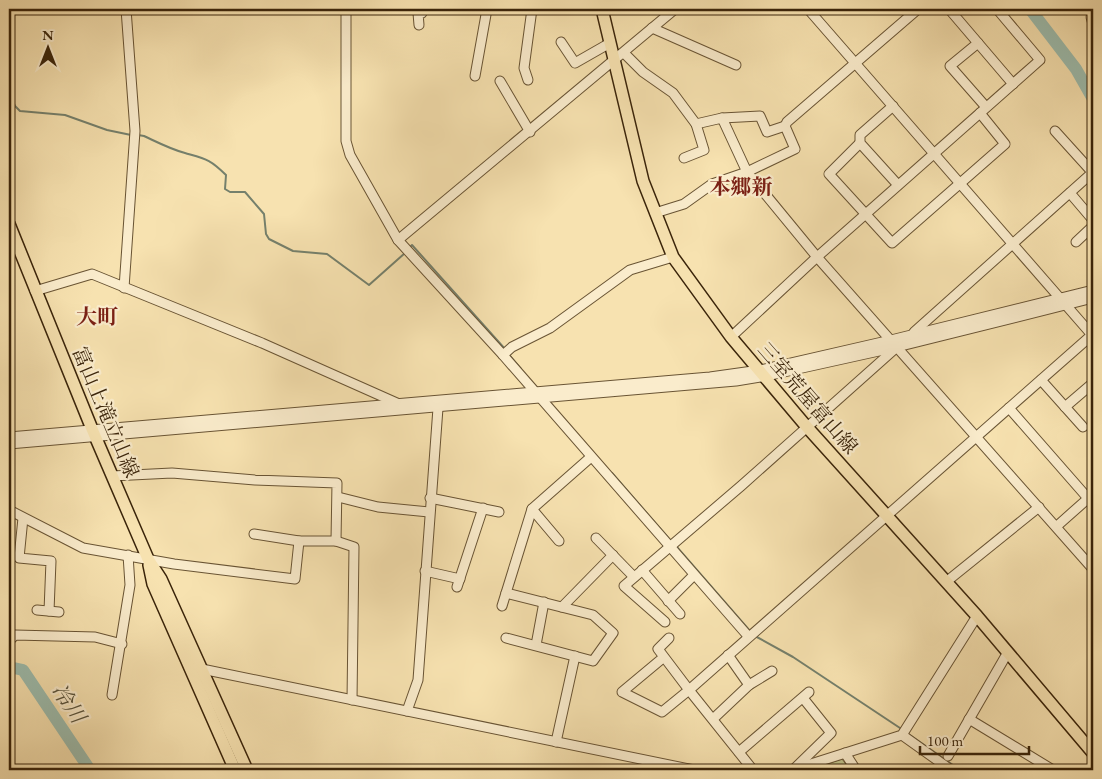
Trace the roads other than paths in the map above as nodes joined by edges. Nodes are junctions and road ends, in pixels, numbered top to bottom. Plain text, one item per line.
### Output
1 (126, 9) edge
2 (346, 9) edge
3 (422, 9) edge
4 (487, 9) edge
5 (532, 9) edge
6 (602, 9) edge
7 (675, 9) edge
8 (808, 9) edge
9 (918, 9) edge
10 (948, 9) edge
11 (997, 9) edge
12 (419, 25) dead end
13 (652, 28) junction
14 (560, 42) dead end
15 (610, 43) junction
16 (978, 43) junction
17 (624, 53) junction
18 (614, 62) junction
19 (854, 62) junction
20 (736, 65) dead end
21 (475, 76) dead end
22 (528, 80) dead end
23 (500, 81) dead end
24 (1013, 84) junction
25 (893, 106) junction
26 (983, 110) junction
27 (722, 118) junction
28 (696, 124) junction
29 (785, 126) junction
30 (1055, 131) dead end
31 (530, 132) junction
32 (860, 143) junction
33 (934, 153) junction
34 (684, 158) dead end
35 (747, 172) junction
36 (1093, 172) edge
37 (960, 182) junction
38 (898, 185) junction
39 (1070, 193) junction
40 (655, 212) junction
41 (865, 215) junction
42 (1093, 220) edge
43 (9, 224) edge
44 (1093, 226) edge
45 (398, 240) junction
46 (1076, 242) dead end
47 (1013, 243) junction
48 (818, 256) junction
49 (673, 257) junction
50 (124, 288) junction
51 (1093, 290) edge
52 (35, 291) junction
53 (1093, 298) edge
54 (1064, 302) junction
55 (912, 334) junction
56 (1093, 335) edge
57 (731, 337) junction
58 (894, 344) junction
59 (503, 355) junction
60 (763, 373) junction
61 (1041, 380) junction
62 (1093, 383) edge
63 (538, 396) junction
64 (397, 403) junction
65 (1065, 407) junction
66 (438, 408) junction
67 (1009, 408) junction
68 (806, 426) junction
69 (1083, 427) dead end
70 (94, 433) junction
71 (978, 436) junction
72 (9, 437) edge
73 (9, 444) edge
74 (591, 458) junction
75 (112, 476) junction
76 (338, 497) junction
77 (430, 498) junction
78 (1092, 499) edge
79 (1040, 507) junction
80 (483, 508) junction
81 (532, 509) junction
82 (9, 510) edge
83 (429, 512) junction
84 (499, 512) dead end
85 (886, 515) junction
86 (23, 518) junction
87 (1057, 526) junction
88 (254, 534) dead end
89 (596, 538) dead end
90 (299, 541) junction
91 (336, 541) junction
92 (559, 541) dead end
93 (669, 546) junction
94 (128, 555) junction
95 (613, 555) junction
96 (148, 558) junction
97 (1093, 569) edge
98 (642, 570) junction
99 (425, 571) junction
100 (694, 575) junction
101 (634, 577) junction
102 (946, 582) junction
103 (506, 593) junction
104 (668, 601) junction
105 (544, 602) junction
106 (502, 606) dead end
107 (562, 607) junction
108 (37, 610) dead end
109 (680, 614) dead end
110 (977, 616) junction
111 (665, 622) dead end
112 (748, 636) junction
113 (506, 638) dead end
114 (670, 638) dead end
115 (9, 641) edge
116 (122, 644) junction
117 (536, 645) junction
118 (1008, 652) junction
119 (728, 655) junction
120 (575, 656) junction
121 (664, 656) junction
122 (189, 667) junction
123 (203, 670) junction
124 (772, 671) dead end
125 (749, 684) junction
126 (690, 690) junction
127 (112, 695) dead end
128 (352, 700) junction
129 (407, 711) junction
130 (713, 719) junction
131 (969, 719) junction
132 (902, 735) junction
133 (556, 742) junction
134 (738, 752) junction
135 (845, 753) junction
136 (1093, 753) edge
137 (948, 756) dead end
138 (647, 766) edge
139 (236, 770) edge
140 (247, 770) edge
141 (694, 770) edge
142 (753, 770) edge
143 (792, 770) edge
144 (856, 770) edge
145 (951, 770) edge
146 (1053, 770) edge

1 - 50 street
2 - 45 street
3 - 12 street
4 - 21 street
5 - 22 street
6 - 15 main road, 三室荒屋富山線
7 - 13 street
8 - 19 street
9 - 19 street
10 - 16 street
11 - 24 street
13 - 17 street
13 - 20 street
14 - 15 street
15 - 18 main road, 三室荒屋富山線
16 - 24 street
16 - 26 street
17 - 18 street
17 - 28 street
18 - 31 street
18 - 40 main road, 三室荒屋富山線
19 - 25 street
19 - 29 street
23 - 31 street
24 - 26 street
25 - 32 street
25 - 33 street
26 - 33 street
26 - 37 street
27 - 28 street
27 - 29 street
27 - 35 street
28 - 34 street
29 - 35 street
30 - 36 street
31 - 45 street
32 - 38 street
32 - 41 street
33 - 37 street
33 - 38 street
35 - 40 street
35 - 48 street
36 - 39 street
37 - 41 street
37 - 47 street
38 - 41 street
39 - 42 street
39 - 47 street
40 - 49 main road, 三室荒屋富山線
41 - 48 street
43 - 52 main road, 富山上滝立山線
44 - 46 street
45 - 59 street
47 - 54 street
47 - 55 street
48 - 57 street
48 - 58 street
49 - 57 main road, 三室荒屋富山線
49 - 59 street
50 - 52 street
50 - 64 street
51 - 54 street
52 - 70 main road, 富山上滝立山線
53 - 54 street
54 - 55 street
54 - 56 street
54 - 58 street
55 - 58 street
56 - 61 street
57 - 60 main road, 三室荒屋富山線
58 - 60 street
58 - 68 street
58 - 71 street
59 - 63 street
60 - 63 street
60 - 68 main road, 三室荒屋富山線
61 - 65 street
61 - 67 street
62 - 65 street
63 - 64 street
63 - 66 street
63 - 74 street
64 - 70 street
65 - 69 street
66 - 70 street
66 - 77 street
67 - 71 street
67 - 78 street
68 - 85 main road, 三室荒屋富山線
68 - 93 street
70 - 72 street
70 - 73 street
70 - 75 main road, 富山上滝立山線
71 - 79 street
71 - 85 street
74 - 81 street
74 - 93 street
75 - 76 street
75 - 96 main road, 富山上滝立山線
76 - 83 street
76 - 91 street
77 - 80 street
77 - 83 street
78 - 87 street
79 - 87 street
79 - 102 street
80 - 84 street
80 - 99 street
81 - 92 street
81 - 103 street
82 - 86 street
83 - 99 street
85 - 102 main road, 三室荒屋富山線
85 - 112 street
86 - 94 street
86 - 108 street
87 - 97 street
88 - 90 street
89 - 95 street
90 - 91 street
90 - 96 street
91 - 128 street
93 - 98 street
93 - 100 street
94 - 96 street
94 - 116 street
95 - 101 street
95 - 107 street
96 - 122 main road, 富山上滝立山線
96 - 123 main road, 富山上滝立山線
98 - 101 street
98 - 104 street
99 - 129 street
100 - 104 street
100 - 112 street
101 - 111 street
102 - 110 main road, 三室荒屋富山線
103 - 105 street
103 - 106 street
104 - 109 street
105 - 107 street
105 - 117 street
107 - 120 street
110 - 118 main road, 三室荒屋富山線
110 - 132 street
112 - 119 street
113 - 117 street
114 - 121 street
115 - 116 street
116 - 127 street
117 - 120 street
118 - 131 street
118 - 136 main road, 三室荒屋富山線
119 - 125 street
119 - 126 street
120 - 133 street
121 - 126 street
121 - 126 street
122 - 123 street
122 - 139 main road, 富山上滝立山線
123 - 128 street
123 - 140 main road, 富山上滝立山線
124 - 125 street
125 - 130 street
126 - 130 street
128 - 129 street
129 - 133 street
130 - 134 street
131 - 137 street
131 - 146 street
132 - 135 street
132 - 145 street
133 - 138 street
134 - 142 street
134 - 143 street
135 - 143 street
135 - 144 street
138 - 141 street

